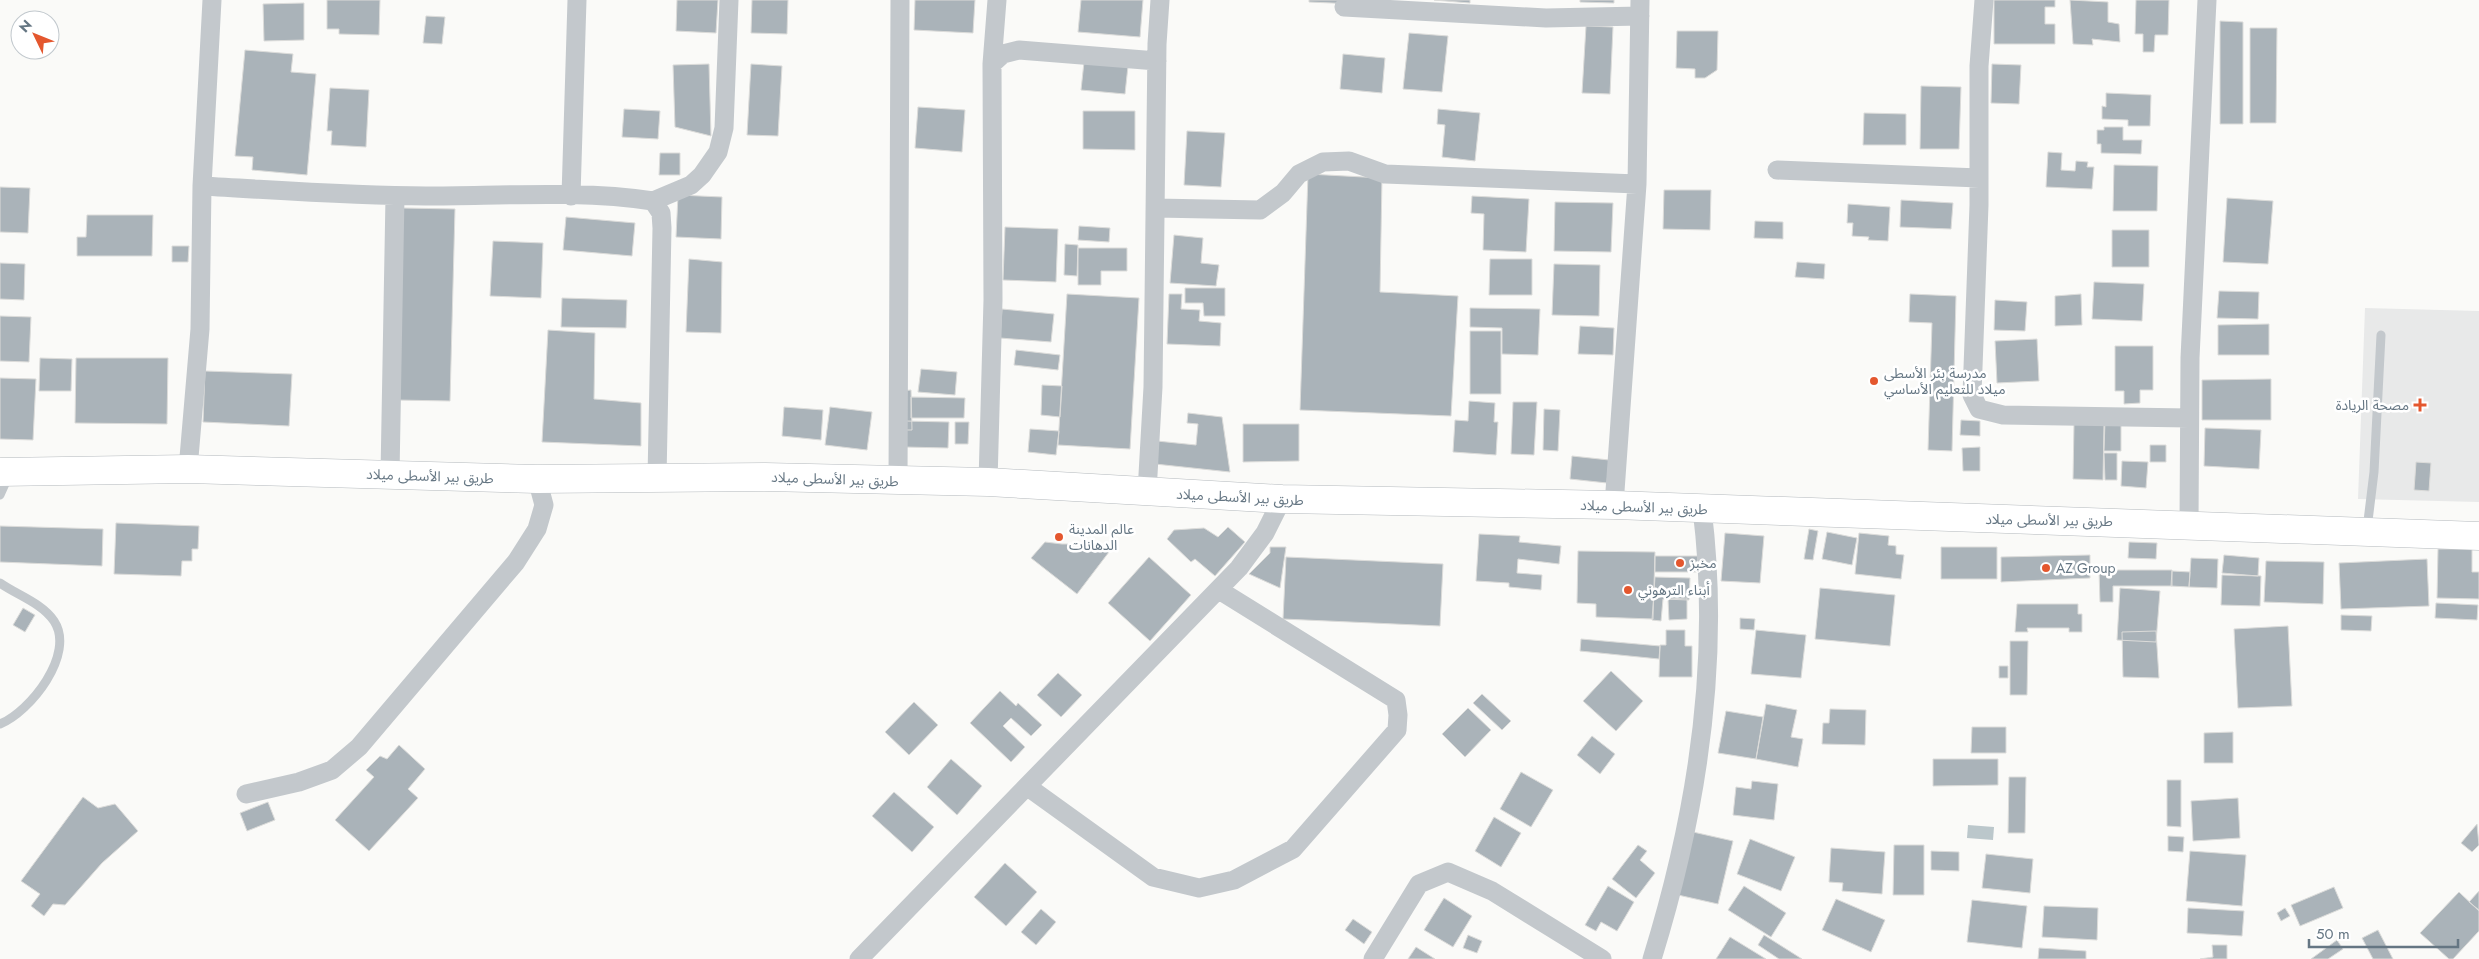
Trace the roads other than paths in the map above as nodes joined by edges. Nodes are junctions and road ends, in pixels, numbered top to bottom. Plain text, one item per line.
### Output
1 (212, 0) edge
2 (577, 0) edge
3 (729, 0) edge
4 (996, 0) edge
5 (1160, 0) edge
6 (1984, 0) edge
7 (2207, 0) edge
8 (900, 1) edge
9 (1344, 6) dead end
10 (1640, 8) edge
11 (1157, 61) junction
12 (992, 64) junction
13 (1777, 170) dead end
14 (1979, 178) junction
15 (1637, 184) junction
16 (202, 186) junction
17 (395, 196) junction
18 (571, 196) junction
19 (653, 202) junction
20 (1156, 208) junction
21 (2381, 335) dead end
22 (2189, 418) junction
23 (188, 469) junction
24 (390, 474) junction
25 (657, 478) junction
26 (538, 479) junction
27 (4, 480) edge
28 (898, 481) junction
29 (988, 482) junction
30 (1147, 492) junction
31 (1282, 499) junction
32 (1614, 505) junction
33 (1702, 509) junction
34 (2189, 524) junction
35 (2366, 531) junction
36 (2479, 536) edge
37 (0, 583) edge
38 (1219, 590) junction
39 (0, 724) edge
40 (1028, 788) junction
41 (246, 794) dead end
42 (1582, 954) edge
43 (859, 959) edge
44 (1372, 959) edge
45 (1602, 959) edge
46 (1652, 959) edge

1 - 16 street
2 - 18 street
3 - 19 street
4 - 12 street
5 - 11 street
6 - 14 street
7 - 22 street
8 - 28 street
9 - 10 street
10 - 15 street
11 - 12 street
11 - 20 street
12 - 29 street
13 - 14 street
14 - 22 street
15 - 20 street
15 - 32 street
16 - 17 street
16 - 23 street
17 - 18 street
17 - 24 street
18 - 19 street
19 - 25 street
20 - 30 street
21 - 35 lane
22 - 34 street
23 - 24 main road, طريق بير الأسطى ميلاد
23 - 27 main road, طريق بير الأسطى ميلاد
24 - 26 main road, طريق بير الأسطى ميلاد
25 - 26 main road, طريق بير الأسطى ميلاد
25 - 28 main road, طريق بير الأسطى ميلاد
26 - 41 street
28 - 29 main road, طريق بير الأسطى ميلاد
29 - 30 main road, طريق بير الأسطى ميلاد
30 - 31 main road, طريق بير الأسطى ميلاد
31 - 32 main road, طريق بير الأسطى ميلاد
31 - 38 street
32 - 33 main road, طريق بير الأسطى ميلاد
33 - 34 main road, طريق بير الأسطى ميلاد
33 - 46 street
34 - 35 main road, طريق بير الأسطى ميلاد
35 - 36 main road, طريق بير الأسطى ميلاد
37 - 39 lane
38 - 40 street
38 - 40 street
40 - 43 street
42 - 44 street
42 - 45 street

